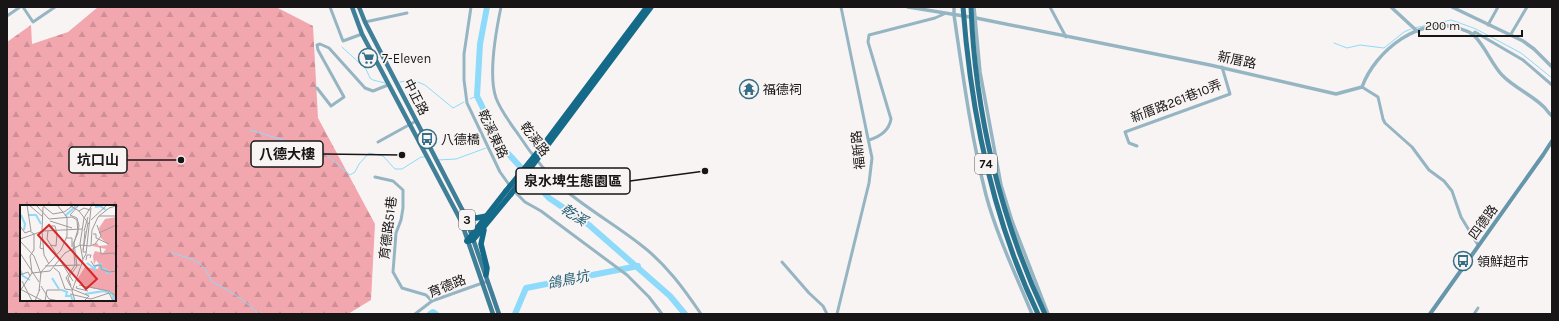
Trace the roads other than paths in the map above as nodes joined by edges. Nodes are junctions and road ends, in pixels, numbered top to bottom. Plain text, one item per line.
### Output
1 (20, 7) edge
2 (23, 7) edge
3 (55, 7) edge
4 (330, 7) edge
5 (352, 7) edge
6 (359, 7) edge
7 (471, 7) edge
8 (501, 7) edge
9 (647, 7) edge
10 (651, 7) edge
11 (841, 7) edge
12 (908, 7) edge
13 (954, 7) edge
14 (963, 7) edge
15 (971, 7) edge
16 (974, 7) edge
17 (1050, 7) edge
18 (1391, 7) edge
19 (1452, 7) edge
20 (1498, 7) edge
21 (1527, 7) edge
22 (407, 13) dead end
23 (944, 14) junction
24 (954, 15) junction
25 (7, 16) edge
26 (976, 18) junction
27 (365, 22) junction
28 (1488, 24) junction
29 (1416, 31) junction
30 (362, 34) junction
31 (1473, 34) junction
32 (1511, 34) junction
33 (1066, 37) junction
34 (374, 40) junction
35 (367, 44) junction
36 (1222, 67) junction
37 (1552, 67) edge
38 (388, 85) junction
39 (1552, 85) edge
40 (1362, 87) junction
41 (317, 88) dead end
42 (1552, 116) edge
43 (416, 121) junction
44 (410, 124) junction
45 (869, 140) junction
46 (1552, 141) edge
47 (378, 142) dead end
48 (1137, 146) dead end
49 (375, 177) dead end
50 (508, 192) junction
51 (464, 213) junction
52 (487, 216) junction
53 (485, 227) junction
54 (471, 238) junction
55 (1478, 245) junction
56 (782, 262) dead end
57 (486, 275) junction
58 (488, 281) junction
59 (481, 283) junction
60 (432, 301) junction
61 (1478, 308) dead end
62 (415, 314) edge
63 (493, 314) edge
64 (499, 314) edge
65 (662, 314) edge
66 (701, 314) edge
67 (827, 314) edge
68 (837, 314) edge
69 (1032, 314) edge
70 (1038, 314) edge
71 (1045, 314) edge
72 (1048, 314) edge
73 (1430, 314) edge
74 (1474, 314) edge

1 - 25 street
2 - 3 street
4 - 30 street
5 - 30 main road, 中正路 / 3
6 - 27 main road, 中正路 / 3
7 - 65 street, 乾溪東路
8 - 66 street, 乾溪路
9 - 50 highway, bridge
10 - 50 highway, bridge
11 - 45 street, 福新路
12 - 23 street, 新厝路
13 - 24 street
14 - 70 highway, 74, bridge
15 - 71 highway, 74, bridge
16 - 26 street
17 - 33 street
18 - 29 street
19 - 28 street
20 - 28 street
21 - 32 street
22 - 27 street
23 - 24 street, 新厝路
23 - 45 street
24 - 26 street, 新厝路
24 - 69 street
26 - 33 street, 新厝路
26 - 72 street
27 - 34 main road, 中正路 / 3
28 - 32 street
29 - 31 street
29 - 40 street
30 - 35 main road, 中正路 / 3
31 - 39 street
31 - 42 street
32 - 37 street
33 - 36 street, 新厝路
34 - 35 main road
34 - 43 main road, 中正路 / 3
35 - 38 main road, 中正路 / 3
36 - 40 street, 新厝路
36 - 48 street, 新厝路261巷10弄
38 - 41 street
38 - 44 main road, 中正路 / 3
40 - 55 street
43 - 44 street
43 - 51 main road, 中正路 / 3
44 - 47 street
44 - 54 main road, 中正路 / 3
45 - 68 street, 福新路
46 - 55 main road, 四德路
49 - 60 street, 育德路51巷
50 - 52 highway
50 - 53 highway
51 - 52 highway
51 - 54 main road, 3
52 - 54 highway
53 - 54 highway
53 - 57 highway
54 - 57 main road, 3
54 - 59 main road, 3
55 - 73 main road, 四德路
56 - 67 street
57 - 58 main road, 3
58 - 59 street, 育德路
58 - 64 main road, 3
59 - 60 street, 育德路
59 - 63 main road, 3
60 - 62 street, 育德路
61 - 74 street

